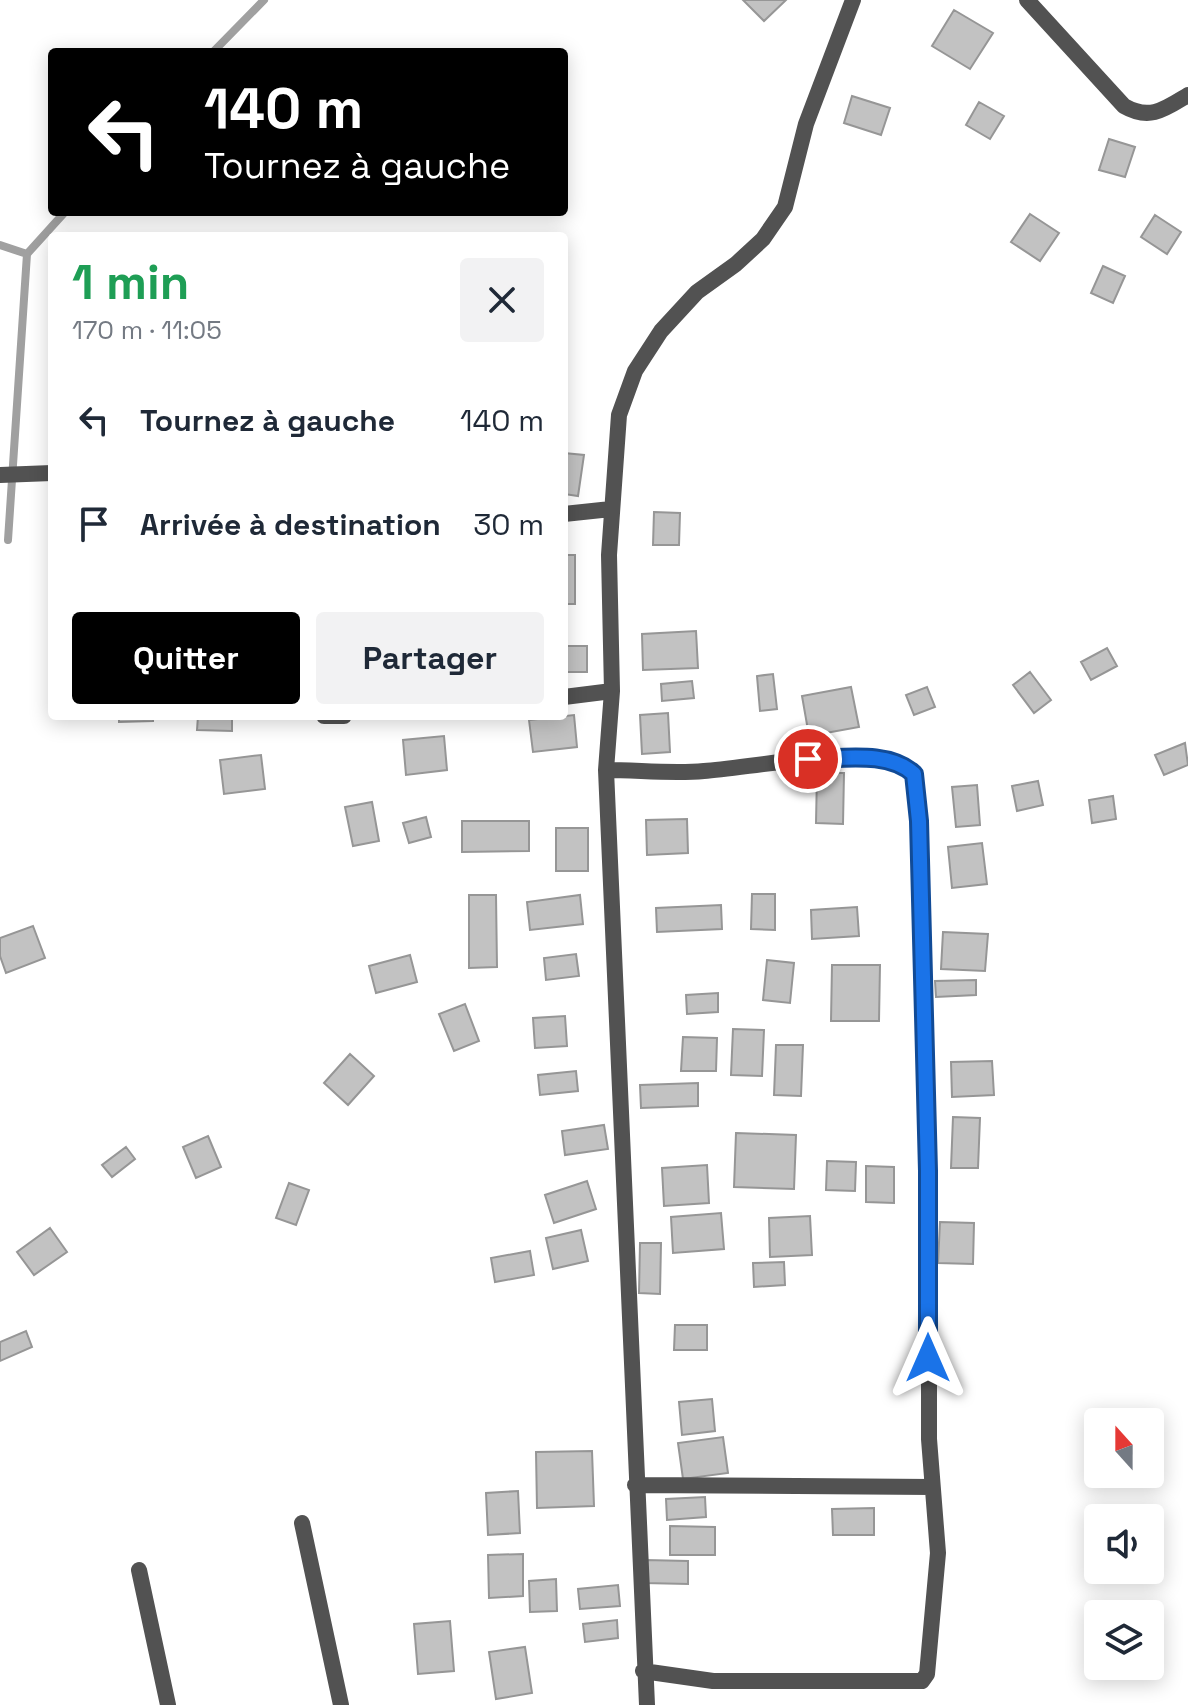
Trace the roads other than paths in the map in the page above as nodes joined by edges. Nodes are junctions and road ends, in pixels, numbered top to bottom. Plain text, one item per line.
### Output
1 (853, 0) edge
2 (1027, 0) edge
3 (1188, 95) edge
4 (48, 473) edge
5 (0, 475) edge
6 (611, 509) junction
7 (568, 514) edge
8 (612, 691) junction
9 (568, 696) edge
10 (606, 770) junction
11 (635, 1485) junction
12 (932, 1487) junction
13 (302, 1523) dead end
14 (139, 1570) dead end
15 (643, 1671) junction
16 (168, 1705) edge
17 (341, 1705) edge
18 (647, 1705) edge

1 - 6 street
2 - 3 street
4 - 5 street
6 - 7 street
6 - 8 street
8 - 9 street
8 - 10 street
10 - 11 street
10 - 12 street
11 - 12 street
11 - 15 street
12 - 15 street
13 - 17 street
14 - 16 street
15 - 18 street

